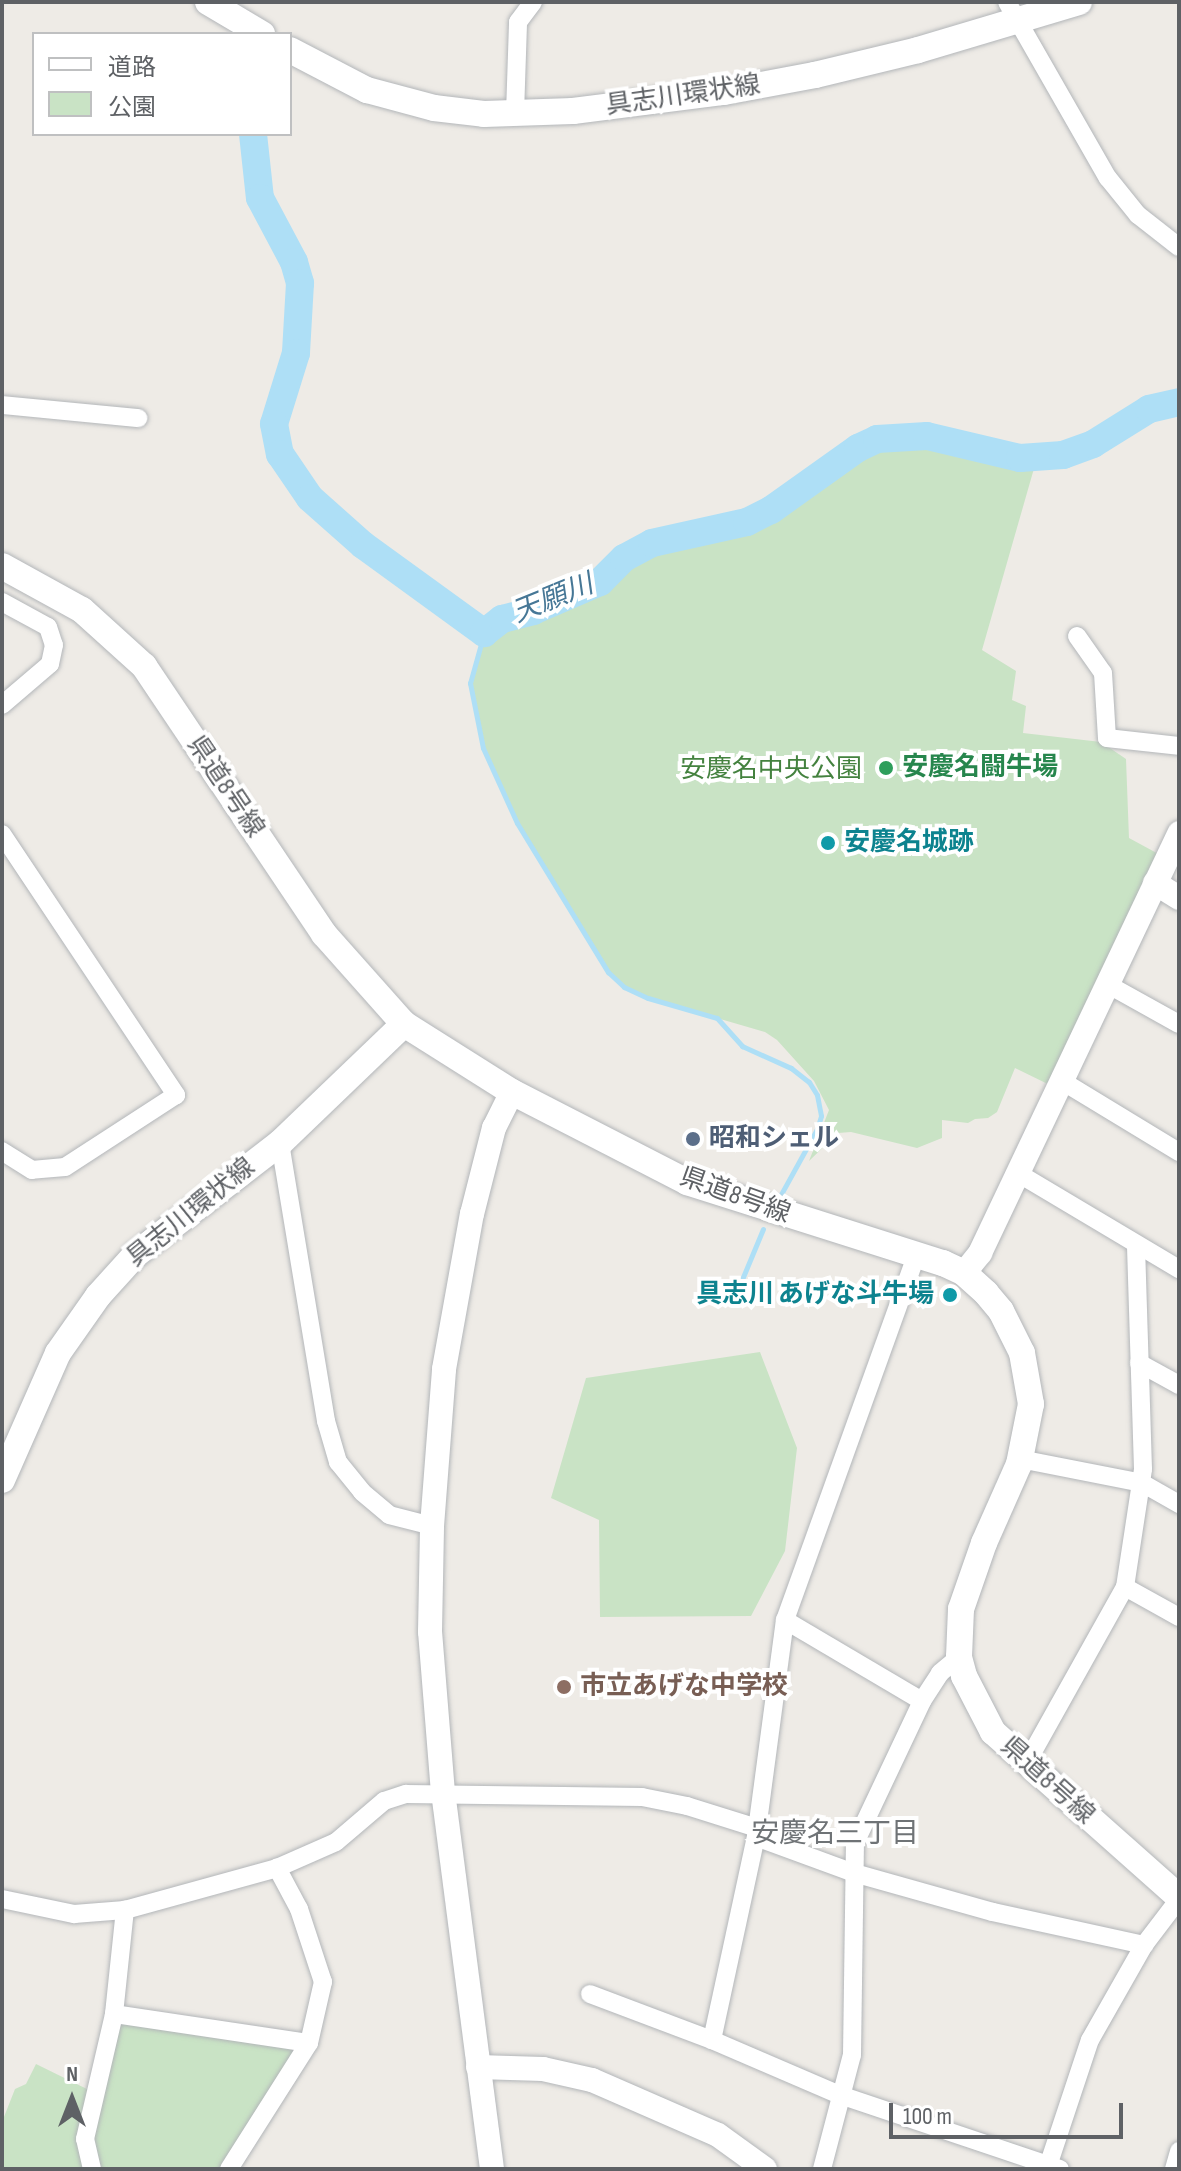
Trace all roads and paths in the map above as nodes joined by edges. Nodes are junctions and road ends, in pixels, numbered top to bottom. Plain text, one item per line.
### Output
1 (208, 2) edge
2 (533, 2) edge
3 (1079, 2) edge
4 (1013, 11) edge
5 (259, 32) edge
6 (295, 53) edge
7 (515, 114) junction
8 (1179, 247) edge
9 (2, 405) edge
10 (138, 418) dead end
11 (2, 566) edge
12 (2, 602) edge
13 (1077, 636) dead end
14 (2, 705) edge
15 (1179, 746) edge
16 (1179, 833) edge
17 (2, 834) edge
18 (1155, 883) junction
19 (1179, 898) edge
20 (1107, 984) junction
21 (404, 1024) junction
22 (1179, 1024) edge
23 (1062, 1081) junction
24 (512, 1092) junction
25 (280, 1143) junction
26 (2, 1151) edge
27 (1179, 1152) edge
28 (1016, 1172) junction
29 (1136, 1245) junction
30 (917, 1254) junction
31 (1179, 1269) edge
32 (964, 1273) junction
33 (1139, 1363) junction
34 (1179, 1385) edge
35 (1020, 1459) junction
36 (2, 1480) edge
37 (1142, 1483) junction
38 (1179, 1504) edge
39 (432, 1526) junction
40 (1125, 1587) junction
41 (1179, 1617) edge
42 (785, 1620) junction
43 (959, 1657) junction
44 (922, 1701) junction
45 (1026, 1764) junction
46 (443, 1793) junction
47 (757, 1833) junction
48 (277, 1868) junction
49 (854, 1873) junction
50 (1179, 1898) edge
51 (2, 1899) edge
52 (125, 1910) junction
53 (1144, 1945) junction
54 (590, 1994) dead end
55 (114, 2014) junction
56 (712, 2040) junction
57 (309, 2043) junction
58 (478, 2067) junction
59 (840, 2095) junction
60 (1179, 2151) edge
61 (1051, 2168) edge
62 (92, 2169) edge
63 (229, 2169) edge
64 (492, 2169) edge
65 (765, 2169) edge
66 (822, 2169) edge
67 (1174, 2169) edge

1 - 5 main road
2 - 7 street
3 - 4 main road, 具志川環状線
4 - 7 main road, 具志川環状線
4 - 8 street
6 - 7 main road, 具志川環状線
9 - 10 street
11 - 21 main road, 県道8号線
12 - 14 street
13 - 15 street
16 - 18 street
17 - 26 street
18 - 19 street
18 - 20 street
20 - 22 street
20 - 23 street
21 - 24 main road, 県道8号線
21 - 25 main road, 具志川環状線
23 - 27 street
23 - 28 street
24 - 30 main road, 県道8号線
24 - 39 street
25 - 36 main road, 具志川環状線
25 - 39 street
28 - 29 street
28 - 32 street
29 - 31 street
29 - 33 street
30 - 32 main road, 県道8号線
30 - 42 street
32 - 35 main road, 県道8号線
33 - 34 street
33 - 37 street
35 - 37 street
35 - 43 main road, 県道8号線
37 - 38 street
37 - 40 street
39 - 46 street
40 - 41 street
40 - 45 street
42 - 44 street
42 - 47 street
43 - 44 street
43 - 45 main road, 県道8号線
44 - 49 street
45 - 50 main road, 県道8号線
46 - 47 street
46 - 48 street
46 - 58 street
47 - 49 street
47 - 56 street
48 - 52 street
48 - 57 street
49 - 53 street
49 - 59 street
50 - 53 street
51 - 52 street
52 - 55 street
53 - 61 street
54 - 56 street
55 - 57 street
55 - 62 street
56 - 59 street
57 - 63 street
58 - 64 street
58 - 65 street
59 - 61 street
59 - 66 street
60 - 67 street

